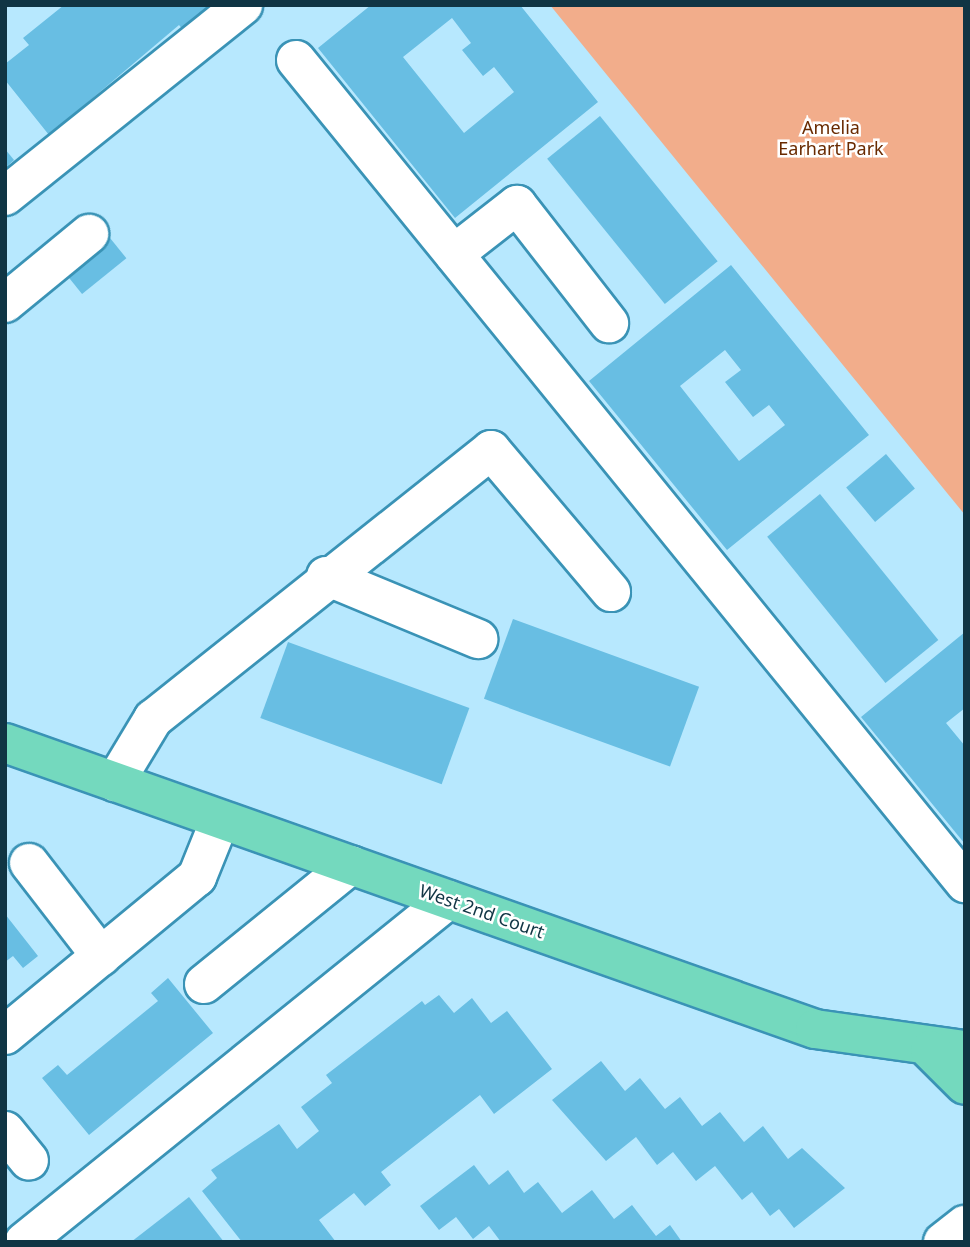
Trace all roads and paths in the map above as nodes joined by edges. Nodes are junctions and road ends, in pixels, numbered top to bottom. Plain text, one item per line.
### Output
1 (243, 5) edge
2 (296, 60) dead end
3 (5, 196) edge
4 (89, 234) dead end
5 (454, 254) junction
6 (5, 303) edge
7 (609, 323) dead end
8 (326, 576) junction
9 (611, 593) dead end
10 (478, 639) dead end
11 (5, 743) edge
12 (115, 782) junction
13 (220, 820) junction
14 (29, 863) dead end
15 (351, 865) junction
16 (965, 883) edge
17 (448, 900) junction
18 (101, 956) junction
19 (204, 984) dead end
20 (5, 1035) edge
21 (948, 1050) edge
22 (965, 1085) edge
23 (5, 1131) edge
24 (29, 1161) dead end
25 (965, 1225) edge
26 (24, 1242) edge
27 (943, 1242) edge

1 - 3 street
2 - 5 street
4 - 6 street
5 - 7 street
5 - 16 street
8 - 9 street
8 - 10 street
8 - 12 street
11 - 12 main road, West 2nd Court
12 - 13 main road, West 2nd Court
13 - 15 main road, West 2nd Court
13 - 18 street
14 - 18 street
15 - 17 main road, West 2nd Court
15 - 19 street
17 - 21 main road, West 2nd Court
17 - 26 street
18 - 20 street
21 - 22 main road
23 - 24 street
25 - 27 street

